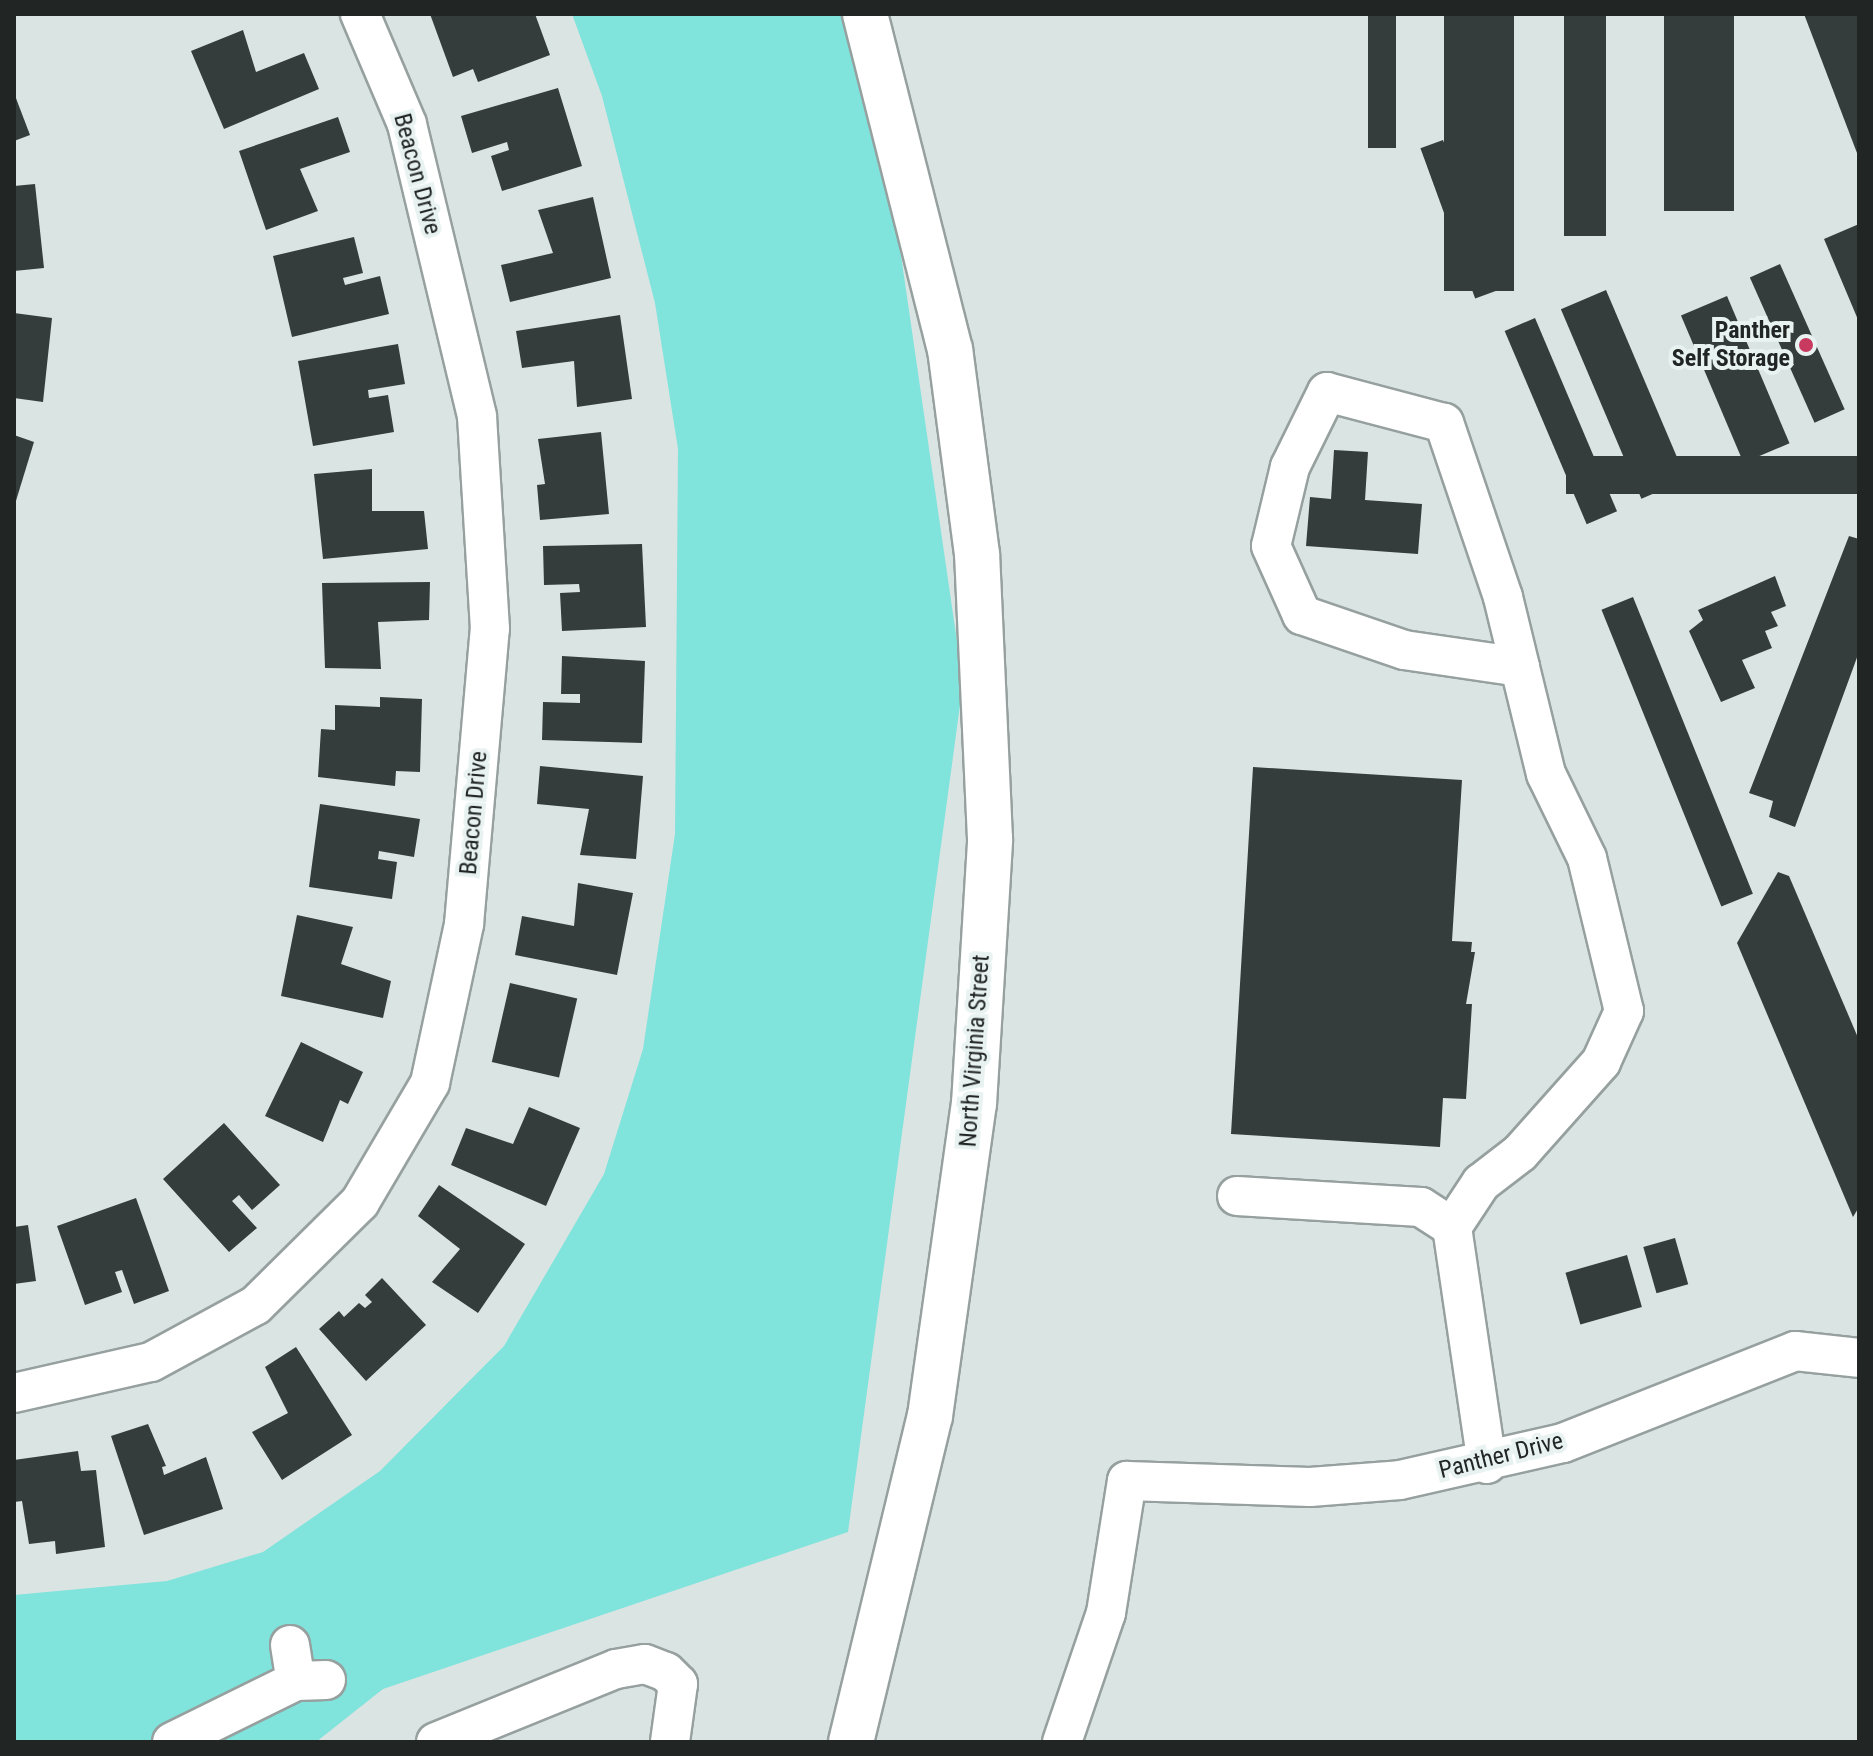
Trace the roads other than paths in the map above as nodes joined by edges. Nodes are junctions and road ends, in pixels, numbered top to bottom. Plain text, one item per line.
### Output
1 (360, 14) edge
2 (865, 14) edge
3 (1520, 667) junction
4 (1237, 1196) dead end
5 (1452, 1227) junction
6 (1859, 1358) edge
7 (14, 1393) edge
8 (1487, 1464) junction
9 (304, 1669) dead end
10 (172, 1742) edge
11 (436, 1742) edge
12 (670, 1742) edge
13 (851, 1742) edge
14 (1062, 1742) edge

1 - 7 street, Beacon Drive
2 - 13 main road, North Virginia Street
3 - 3 street
3 - 5 street
4 - 5 street
5 - 8 street
6 - 8 street, Panther Drive
8 - 14 street, Panther Drive
9 - 10 street
11 - 12 street

